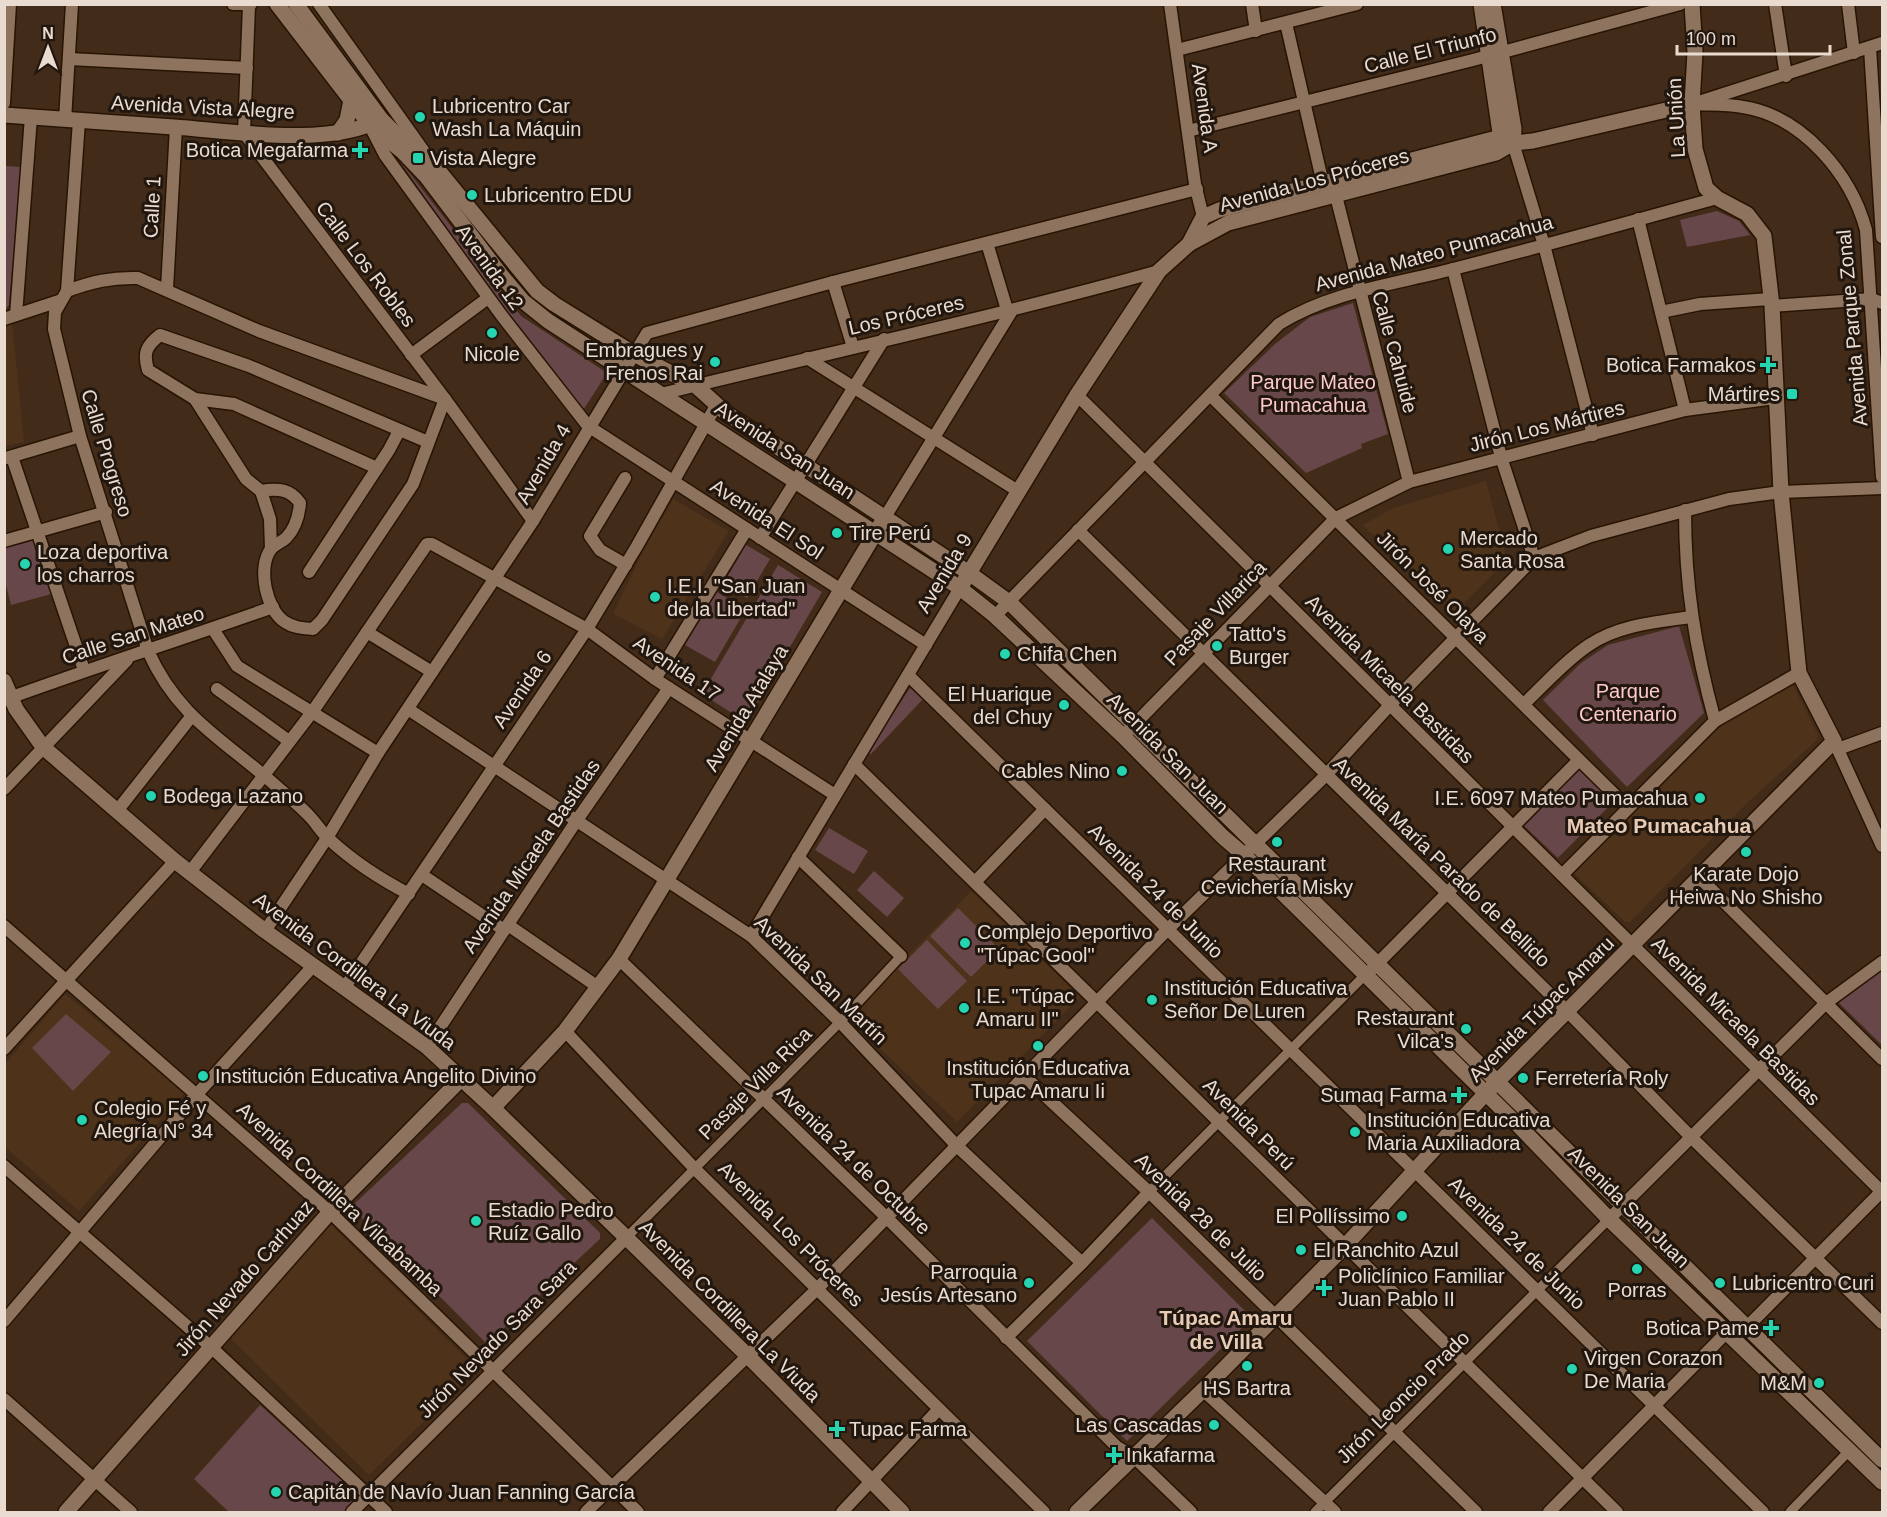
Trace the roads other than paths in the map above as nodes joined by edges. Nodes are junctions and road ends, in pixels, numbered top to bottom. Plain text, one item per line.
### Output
1 (10, 4) edge
2 (72, 4) edge
3 (233, 4) edge
4 (277, 4) edge
5 (296, 4) edge
6 (320, 4) edge
7 (1170, 4) edge
8 (1252, 4) edge
9 (1357, 4) edge
10 (1481, 4) edge
11 (1492, 4) edge
12 (1680, 4) edge
13 (1692, 4) edge
14 (1775, 4) edge
15 (1848, 4) edge
16 (250, 5) edge
17 (1286, 23) junction
18 (1256, 31) junction
19 (1882, 43) edge
20 (1870, 48) junction
21 (1177, 50) junction
22 (1854, 53) junction
23 (1494, 54) junction
24 (69, 59) junction
25 (247, 68) junction
26 (1786, 76) junction
27 (351, 100) junction
28 (1304, 101) junction
29 (4, 103) edge
30 (1692, 104) junction
31 (4, 115) edge
32 (31, 117) junction
33 (382, 118) junction
34 (72, 120) junction
35 (176, 127) junction
36 (1188, 131) junction
37 (244, 133) junction
38 (338, 133) junction
39 (1513, 143) junction
40 (1323, 184) junction
41 (1197, 189) junction
42 (1336, 196) junction
43 (1717, 198) junction
44 (1203, 217) junction
45 (1638, 219) junction
46 (1882, 237) edge
47 (987, 243) junction
48 (1189, 244) junction
49 (1544, 245) junction
50 (1453, 269) junction
51 (1159, 271) junction
52 (833, 282) junction
53 (167, 289) junction
54 (1359, 291) junction
55 (63, 296) junction
56 (488, 298) junction
57 (1879, 298) edge
58 (1771, 303) junction
59 (1010, 312) junction
60 (1661, 312) junction
61 (10, 317) edge
62 (884, 339) junction
63 (854, 347) junction
64 (634, 354) junction
65 (411, 355) junction
66 (807, 358) junction
67 (623, 370) junction
68 (696, 386) junction
69 (853, 389) junction
70 (661, 394) junction
71 (1210, 395) junction
72 (1077, 396) junction
73 (1775, 398) junction
74 (195, 399) junction
75 (445, 399) junction
76 (717, 404) junction
77 (1685, 410) junction
78 (706, 423) junction
79 (588, 426) junction
80 (399, 431) junction
81 (1593, 435) junction
82 (80, 436) junction
83 (934, 438) junction
84 (428, 442) junction
85 (1501, 457) junction
86 (8, 458) edge
87 (1142, 462) junction
88 (805, 466) junction
89 (377, 468) junction
90 (1882, 477) edge
91 (625, 478) dead end
92 (672, 481) junction
93 (795, 481) junction
94 (1409, 482) junction
95 (1882, 488) edge
96 (1018, 490) junction
97 (261, 491) junction
98 (1781, 492) junction
99 (1685, 510) junction
100 (106, 512) junction
101 (885, 517) junction
102 (1336, 518) junction
103 (532, 521) junction
104 (747, 529) junction
105 (1078, 530) junction
106 (38, 531) junction
107 (875, 533) junction
108 (760, 538) junction
109 (4, 541) edge
110 (271, 549) junction
111 (1534, 558) junction
112 (626, 565) junction
113 (309, 572) dead end
114 (969, 573) junction
115 (495, 576) junction
116 (1268, 586) junction
117 (960, 588) junction
118 (841, 590) junction
119 (1009, 602) junction
120 (273, 607) junction
121 (995, 616) junction
122 (1691, 617) junction
123 (213, 629) junction
124 (587, 629) junction
125 (366, 632) junction
126 (1456, 637) junction
127 (926, 645) junction
128 (148, 651) junction
129 (1203, 653) junction
130 (127, 660) junction
131 (84, 670) junction
132 (432, 672) junction
133 (1799, 673) junction
134 (908, 675) junction
135 (655, 679) junction
136 (4, 681) edge
137 (669, 688) junction
138 (217, 689) dead end
139 (7, 699) edge
140 (1524, 704) junction
141 (1390, 705) junction
142 (408, 708) junction
143 (313, 711) junction
144 (191, 717) junction
145 (1715, 721) junction
146 (1135, 724) junction
147 (1882, 733) edge
148 (1123, 736) junction
149 (289, 741) junction
150 (750, 741) junction
151 (1836, 745) junction
152 (43, 747) junction
153 (378, 753) junction
154 (1579, 760) junction
155 (854, 764) junction
156 (493, 766) junction
157 (262, 774) junction
158 (1325, 776) junction
159 (4, 789) edge
160 (836, 795) junction
161 (1628, 808) junction
162 (1045, 809) junction
163 (117, 810) junction
164 (577, 820) junction
165 (1512, 827) junction
166 (327, 838) junction
167 (1882, 846) edge
168 (1250, 849) junction
169 (798, 857) junction
170 (175, 861) junction
171 (189, 872) junction
172 (422, 875) junction
173 (1562, 875) junction
174 (1700, 878) junction
175 (667, 879) junction
176 (975, 882) junction
177 (1448, 893) junction
178 (409, 894) junction
179 (4, 926) edge
180 (506, 928) junction
181 (1167, 930) junction
182 (266, 931) junction
183 (751, 936) junction
184 (1633, 946) junction
185 (901, 956) joint
186 (619, 959) junction
187 (1882, 962) edge
188 (314, 965) junction
189 (1372, 969) junction
190 (66, 981) junction
191 (345, 987) junction
192 (598, 987) junction
193 (1097, 1002) junction
194 (1826, 1003) junction
195 (1567, 1011) junction
196 (840, 1022) junction
197 (565, 1031) junction
198 (427, 1047) junction
199 (1290, 1048) junction
200 (4, 1049) edge
201 (1882, 1059) edge
202 (1758, 1071) junction
203 (1025, 1077) junction
204 (461, 1079) junction
205 (1498, 1082) junction
206 (198, 1093) junction
207 (1486, 1094) junction
208 (763, 1099) junction
209 (493, 1108) junction
210 (1218, 1122) junction
211 (1692, 1138) junction
212 (957, 1146) junction
213 (4, 1166) edge
214 (695, 1169) junction
215 (1415, 1171) junction
216 (1882, 1191) edge
217 (1149, 1192) junction
218 (1623, 1205) junction
219 (330, 1212) junction
220 (887, 1218) junction
221 (1609, 1219) junction
222 (81, 1230) junction
223 (627, 1237) junction
224 (1345, 1246) junction
225 (1816, 1258) junction
226 (1082, 1263) junction
227 (816, 1290) junction
228 (1537, 1291) junction
229 (1275, 1316) junction
230 (4, 1321) edge
231 (1882, 1323) edge
232 (1748, 1326) junction
233 (1728, 1332) junction
234 (1006, 1338) junction
235 (211, 1347) junction
236 (748, 1356) junction
237 (1464, 1362) junction
238 (492, 1370) junction
239 (1203, 1390) junction
240 (4, 1399) edge
241 (1654, 1405) junction
242 (938, 1410) junction
243 (1395, 1433) junction
244 (1850, 1450) junction
245 (1134, 1457) junction
246 (1879, 1461) edge
247 (96, 1479) junction
248 (1582, 1479) junction
249 (872, 1482) junction
250 (1882, 1482) edge
251 (612, 1487) junction
252 (369, 1496) junction
253 (1325, 1502) junction
254 (66, 1512) edge
255 (131, 1512) edge
256 (352, 1512) edge
257 (386, 1512) edge
258 (586, 1512) edge
259 (639, 1512) edge
260 (842, 1512) edge
261 (902, 1512) edge
262 (1044, 1512) edge
263 (1077, 1512) edge
264 (1191, 1512) edge
265 (1315, 1512) edge
266 (1335, 1512) edge
267 (1476, 1512) edge
268 (1550, 1512) edge
269 (1617, 1512) edge
270 (1763, 1512) edge
271 (1790, 1512) edge

1 - 29 street
2 - 24 street, Calle Progreso
3 - 16 street
4 - 27 street
5 - 33 street
6 - 33 street, Avenida 12
7 - 21 street, Avenida A
8 - 18 street
9 - 17 street
10 - 23 street
11 - 23 street
12 - 23 street, Calle El Triunfo
13 - 30 street, La Unión
14 - 26 street
15 - 22 street
16 - 25 street
17 - 18 street
17 - 28 street
18 - 21 street
19 - 20 street, Avenida Los Próceres
20 - 22 street, Avenida Los Próceres
20 - 46 street, Avenida Parque Zonal
21 - 36 street, Avenida A
22 - 26 street, Avenida Los Próceres
23 - 28 street, Calle El Triunfo
23 - 39 street
24 - 25 street
24 - 34 street, Calle Progreso
25 - 37 street
26 - 30 street, Avenida Los Próceres
27 - 33 street
27 - 38 street
28 - 36 street, Calle El Triunfo
28 - 40 street
30 - 39 street, Avenida Los Próceres
30 - 43 street, La Unión
30 - 57 street, Avenida Parque Zonal
31 - 32 street, Avenida Vista Alegre
32 - 34 street, Avenida Vista Alegre
32 - 61 street
33 - 38 street, Avenida Vista Alegre
33 - 56 street, Avenida 12
33 - 64 street, Avenida San Juan
33 - 67 street, Avenida San Juan
34 - 35 street, Avenida Vista Alegre
34 - 55 street, Calle Progreso
35 - 37 street, Avenida Vista Alegre
35 - 53 street, Calle 1
36 - 41 street, Avenida A
37 - 38 street, Avenida Vista Alegre
37 - 65 street, Calle Los Robles
39 - 40 street, Avenida Los Próceres
39 - 42 street, Avenida Los Próceres
39 - 49 street
40 - 44 street, Avenida Los Próceres
41 - 44 street, Avenida A
41 - 47 street, Avenida 4
42 - 48 street, Avenida Los Próceres
42 - 54 street, Calle Cahuide
43 - 45 street, Avenida Mateo Pumacahua
43 - 58 street
44 - 48 street, Avenida Los Próceres
45 - 49 street, Avenida Mateo Pumacahua
45 - 60 street
47 - 52 street, Avenida 4
47 - 59 street
48 - 51 street, Avenida 9
49 - 50 street, Avenida Mateo Pumacahua
49 - 81 street
50 - 54 street, Avenida Mateo Pumacahua
50 - 85 street
51 - 59 street, Los Próceres
51 - 72 street, Avenida 9
52 - 63 street
52 - 64 street, Avenida 4
53 - 55 street
53 - 75 street
54 - 71 street, Avenida Mateo Pumacahua
54 - 94 street, Calle Cahuide
55 - 61 street
55 - 82 street, Calle Progreso
56 - 65 street
56 - 79 street, Avenida 12
57 - 58 street
57 - 90 street, Avenida Parque Zonal
58 - 60 street
58 - 73 street
59 - 62 street, Los Próceres
59 - 83 street, Avenida Atalaya
60 - 77 street
62 - 63 street, Los Próceres
62 - 69 street
63 - 66 street, Los Próceres
64 - 67 street, Avenida 4
64 - 68 street, Avenida San Juan
65 - 75 street, Calle Los Robles
66 - 68 street, Los Próceres
66 - 69 street
67 - 70 street, Avenida San Juan
67 - 79 street, Avenida 4
68 - 70 street, Los Próceres
68 - 76 street, Avenida San Juan
69 - 83 street
69 - 88 street
70 - 78 street, Avenida San Juan
71 - 87 street, Avenida Mateo Pumacahua
71 - 102 street, Jirón José Olaya
72 - 87 street, Avenida Micaela Bastidas
72 - 96 street, Avenida 9
73 - 77 street, Jirón Los Mártires
73 - 98 street
74 - 80 street
74 - 89 street
74 - 97 street
75 - 84 street
75 - 103 street, Calle Los Robles
76 - 78 street, Avenida 6
76 - 88 street, Avenida San Juan
77 - 81 street, Jirón Los Mártires
78 - 92 street, Avenida 6
78 - 93 street, Avenida San Juan
79 - 92 street, Avenida El Sol
79 - 103 street, Avenida 4
80 - 84 street
80 - 89 street
81 - 85 street, Jirón Los Mártires
82 - 86 street
82 - 100 street, Calle Progreso
83 - 96 street
83 - 101 street, Avenida Atalaya
84 - 120 street
85 - 94 street, Jirón Los Mártires
85 - 111 street
86 - 106 street
87 - 105 street, Avenida Mateo Pumacahua
87 - 116 street, Avenida Micaela Bastidas
88 - 93 street
88 - 101 street, Avenida San Juan
89 - 113 street
91 - 112 street
92 - 104 street, Avenida El Sol
92 - 112 street, Avenida 6
93 - 107 street, Avenida San Juan
93 - 108 street
94 - 102 street, Jirón Los Mártires
95 - 98 street
96 - 114 street, Avenida 9
97 - 110 street
97 - 110 street
98 - 99 street
98 - 133 street
99 - 111 street
99 - 122 street
100 - 106 street
100 - 128 street, Calle Progreso
101 - 107 street, Avenida Atalaya
101 - 114 street, Avenida San Juan
102 - 116 street, Pasaje Villarica
102 - 126 street, Jirón José Olaya
103 - 115 street, Avenida 4
104 - 108 street, Avenida El Sol
104 - 135 street
105 - 119 street, Avenida Mateo Pumacahua
105 - 129 street, Avenida María Parado de Bellido
106 - 109 street
106 - 131 street
107 - 117 street, Avenida San Juan
107 - 118 street, Avenida Atalaya
108 - 118 street, Avenida El Sol
110 - 120 street
111 - 126 street
112 - 124 street, Avenida 6
114 - 117 street, Avenida 9
114 - 119 street, Avenida San Juan
115 - 124 street, Avenida 17
115 - 125 street, Avenida 17
115 - 132 street, Avenida 4
116 - 129 street, Pasaje Villarica
116 - 141 street, Avenida Micaela Bastidas
117 - 121 street, Avenida San Juan
117 - 127 street, Avenida 9
118 - 127 street, Avenida El Sol
118 - 150 street, Avenida Atalaya
119 - 121 street, Avenida Mateo Pumacahua
119 - 146 street, Avenida San Juan
120 - 123 street, Calle San Mateo
121 - 148 street, Avenida San Juan
122 - 140 street
122 - 145 street
123 - 128 street, Calle San Mateo
123 - 143 street
124 - 135 street, Avenida 17
124 - 156 street, Avenida 6
125 - 132 street
125 - 143 street
126 - 140 street, Jirón José Olaya
126 - 141 street
127 - 134 street, Avenida 9
128 - 130 street, Calle San Mateo
128 - 144 street, Calle Progreso
129 - 146 street, Pasaje Villarica
129 - 158 street, Avenida María Parado de Bellido
130 - 131 street, Calle San Mateo
130 - 152 street
131 - 139 street, Calle San Mateo
132 - 142 street, Avenida 4
133 - 145 street
133 - 151 street
134 - 155 street, Avenida 9
134 - 162 street, Avenida 24 de Junio
135 - 137 street, Avenida 17
136 - 139 street, Avenida Cordillera La Viuda
137 - 150 street, Avenida 17
137 - 164 street, Avenida Micaela Bastidas
138 - 149 street
139 - 152 street, Avenida Cordillera La Viuda
140 - 154 street, Jirón José Olaya
141 - 158 street
141 - 165 street, Avenida Micaela Bastidas
142 - 153 street, Avenida 4
142 - 156 street, Avenida San Martín
143 - 149 street
143 - 153 street
144 - 157 street, Calle Progreso
144 - 163 street
145 - 161 street
146 - 148 street, Pasaje Villarica
146 - 168 street, Avenida San Juan
147 - 151 street
148 - 168 street, Avenida San Juan
149 - 157 street
150 - 160 street, Avenida 17
150 - 175 street, Avenida Atalaya
151 - 167 street
151 - 174 street, Avenida Túpac Amaru
152 - 159 street
152 - 163 street, Avenida Cordillera La Viuda
153 - 166 street, Avenida 4
154 - 161 street, Jirón José Olaya
154 - 165 street
155 - 160 street, Avenida 9
155 - 176 street, Avenida Perú
156 - 164 street, Avenida San Martín
156 - 172 street, Avenida 6
157 - 166 street, Calle Progreso
157 - 171 street
158 - 168 street
158 - 177 street, Avenida María Parado de Bellido
160 - 169 street, Avenida 9
161 - 173 street
162 - 176 street
162 - 181 street, Avenida 24 de Junio
163 - 170 street, Avenida Cordillera La Viuda
164 - 175 street, Avenida San Martín
164 - 180 street, Avenida Micaela Bastidas
165 - 173 street, Avenida Micaela Bastidas
165 - 177 street
166 - 178 street, Calle Progreso
166 - 182 street, Avenida 4
168 - 181 street
168 - 189 street, Avenida San Juan
169 - 183 street, Avenida 9
169 - 185 street
170 - 171 street, Avenida Cordillera La Viuda
170 - 190 street
171 - 182 street, Avenida Cordillera La Viuda
172 - 178 street, Avenida 6
172 - 180 street
173 - 184 street, Avenida Micaela Bastidas
174 - 184 street, Avenida Túpac Amaru
174 - 194 street
175 - 183 street, Avenida San Martín
175 - 186 street, Avenida Atalaya
176 - 193 street, Avenida Perú
177 - 189 street
177 - 195 street, Avenida María Parado de Bellido
178 - 191 street, Avenida 6
179 - 190 street, Avenida Cordillera Vilcabamba
180 - 192 street
180 - 198 street, Avenida Micaela Bastidas
181 - 193 street
181 - 199 street, Avenida 24 de Junio
182 - 188 street, Avenida Cordillera La Viuda
183 - 196 street, Avenida San Martín
184 - 195 street, Avenida Túpac Amaru
184 - 202 street, Avenida Micaela Bastidas
185 - 196 street, Pasaje Villa Rica
186 - 192 street, Avenida Atalaya
186 - 208 street, Avenida 24 de Octubre
187 - 194 street, Jirón Leoncio Prado
188 - 191 street, Avenida Cordillera La Viuda
188 - 206 street
189 - 199 street
189 - 205 street, Avenida San Juan
189 - 207 street, Avenida San Juan
190 - 200 street
190 - 206 street, Avenida Cordillera Vilcabamba
191 - 198 street, Avenida Cordillera La Viuda
192 - 197 street, Avenida Atalaya
193 - 203 street
193 - 210 street, Avenida Perú
194 - 201 street
194 - 202 street, Jirón Leoncio Prado
195 - 205 street, Avenida Túpac Amaru
195 - 211 street, Avenida María Parado de Bellido
196 - 208 street, Pasaje Villa Rica
196 - 212 street, Avenida San Martín
197 - 209 street, Avenida Atalaya
197 - 214 street, Avenida Los Próceres
198 - 204 street, Avenida Cordillera La Viuda
199 - 210 street
199 - 215 street, Avenida 24 de Junio
202 - 211 street, Jirón Leoncio Prado
202 - 216 street, Avenida Micaela Bastidas
203 - 212 street
203 - 217 street, Avenida 28 de Julio
204 - 209 street, Avenida Cordillera La Viuda
204 - 219 street, Jirón Nevado Carhuaz
205 - 207 street, Avenida Túpac Amaru
205 - 218 street, Avenida San Juan
206 - 219 street, Avenida Cordillera Vilcabamba
206 - 222 street
207 - 215 street, Avenida Túpac Amaru
207 - 221 street, Avenida San Juan
208 - 214 street, Pasaje Villa Rica
208 - 220 street, Avenida 24 de Octubre
209 - 223 street, Avenida Cordillera La Viuda
210 - 217 street
210 - 224 street, Avenida Perú
211 - 218 street, Jirón Leoncio Prado
211 - 225 street, Avenida María Parado de Bellido
212 - 220 street
212 - 226 street, Avenida San Martín
213 - 222 street
214 - 223 street, Jirón Nevado Sara Sara
214 - 227 street, Avenida Los Próceres
215 - 224 street, Avenida Túpac Amaru
215 - 228 street, Avenida 24 de Junio
216 - 225 street
217 - 226 street
217 - 229 street, Avenida 28 de Julio
218 - 221 street, Jirón Leoncio Prado
218 - 232 street, Avenida San Juan
219 - 235 street, Jirón Nevado Carhuaz
219 - 238 street, Avenida Cordillera Vilcabamba
220 - 227 street
220 - 234 street, Avenida 24 de Octubre
221 - 228 street, Jirón Leoncio Prado
221 - 233 street, Avenida San Juan
222 - 230 street
222 - 235 street
223 - 236 street, Avenida Cordillera La Viuda
223 - 238 street, Jirón Nevado Sara Sara
224 - 229 street, Avenida Túpac Amaru
224 - 237 street, Avenida Perú
225 - 231 street, Avenida María Parado de Bellido
225 - 232 street
226 - 234 street
227 - 236 street
227 - 242 street, Avenida Los Próceres
228 - 237 street, Jirón Leoncio Prado
228 - 241 street, Avenida 24 de Junio
229 - 239 street, Avenida Túpac Amaru
229 - 243 street, Avenida 28 de Julio
232 - 233 street
232 - 246 street, Avenida San Juan
233 - 241 street
233 - 244 street, Avenida San Juan
234 - 245 street, Avenida 24 de Octubre
235 - 247 street, Jirón Nevado Carhuaz
235 - 252 street
236 - 249 street, Avenida Cordillera La Viuda
236 - 251 street
237 - 243 street, Jirón Leoncio Prado
237 - 248 street, Avenida Perú
238 - 251 street, Avenida Cordillera Vilcabamba
238 - 252 street, Jirón Nevado Sara Sara
239 - 245 street, Avenida Túpac Amaru
239 - 253 street
240 - 247 street
241 - 248 street
241 - 270 street, Avenida 24 de Junio
242 - 249 street
242 - 262 street, Avenida Los Próceres
243 - 253 street, Jirón Leoncio Prado
243 - 267 street, Avenida 28 de Julio
244 - 246 street, Avenida San Juan
244 - 271 street
245 - 263 street, Avenida Túpac Amaru
245 - 264 street, Avenida 24 de Octubre
246 - 250 street, Avenida San Juan
247 - 254 street, Jirón Nevado Carhuaz
247 - 255 street
248 - 268 street
248 - 269 street, Avenida Perú
249 - 260 street
249 - 261 street, Avenida Cordillera La Viuda
251 - 258 street
251 - 259 street, Avenida Cordillera Vilcabamba
252 - 256 street, Jirón Nevado Sara Sara
252 - 257 street
253 - 265 street, Jirón Leoncio Prado
253 - 266 street

